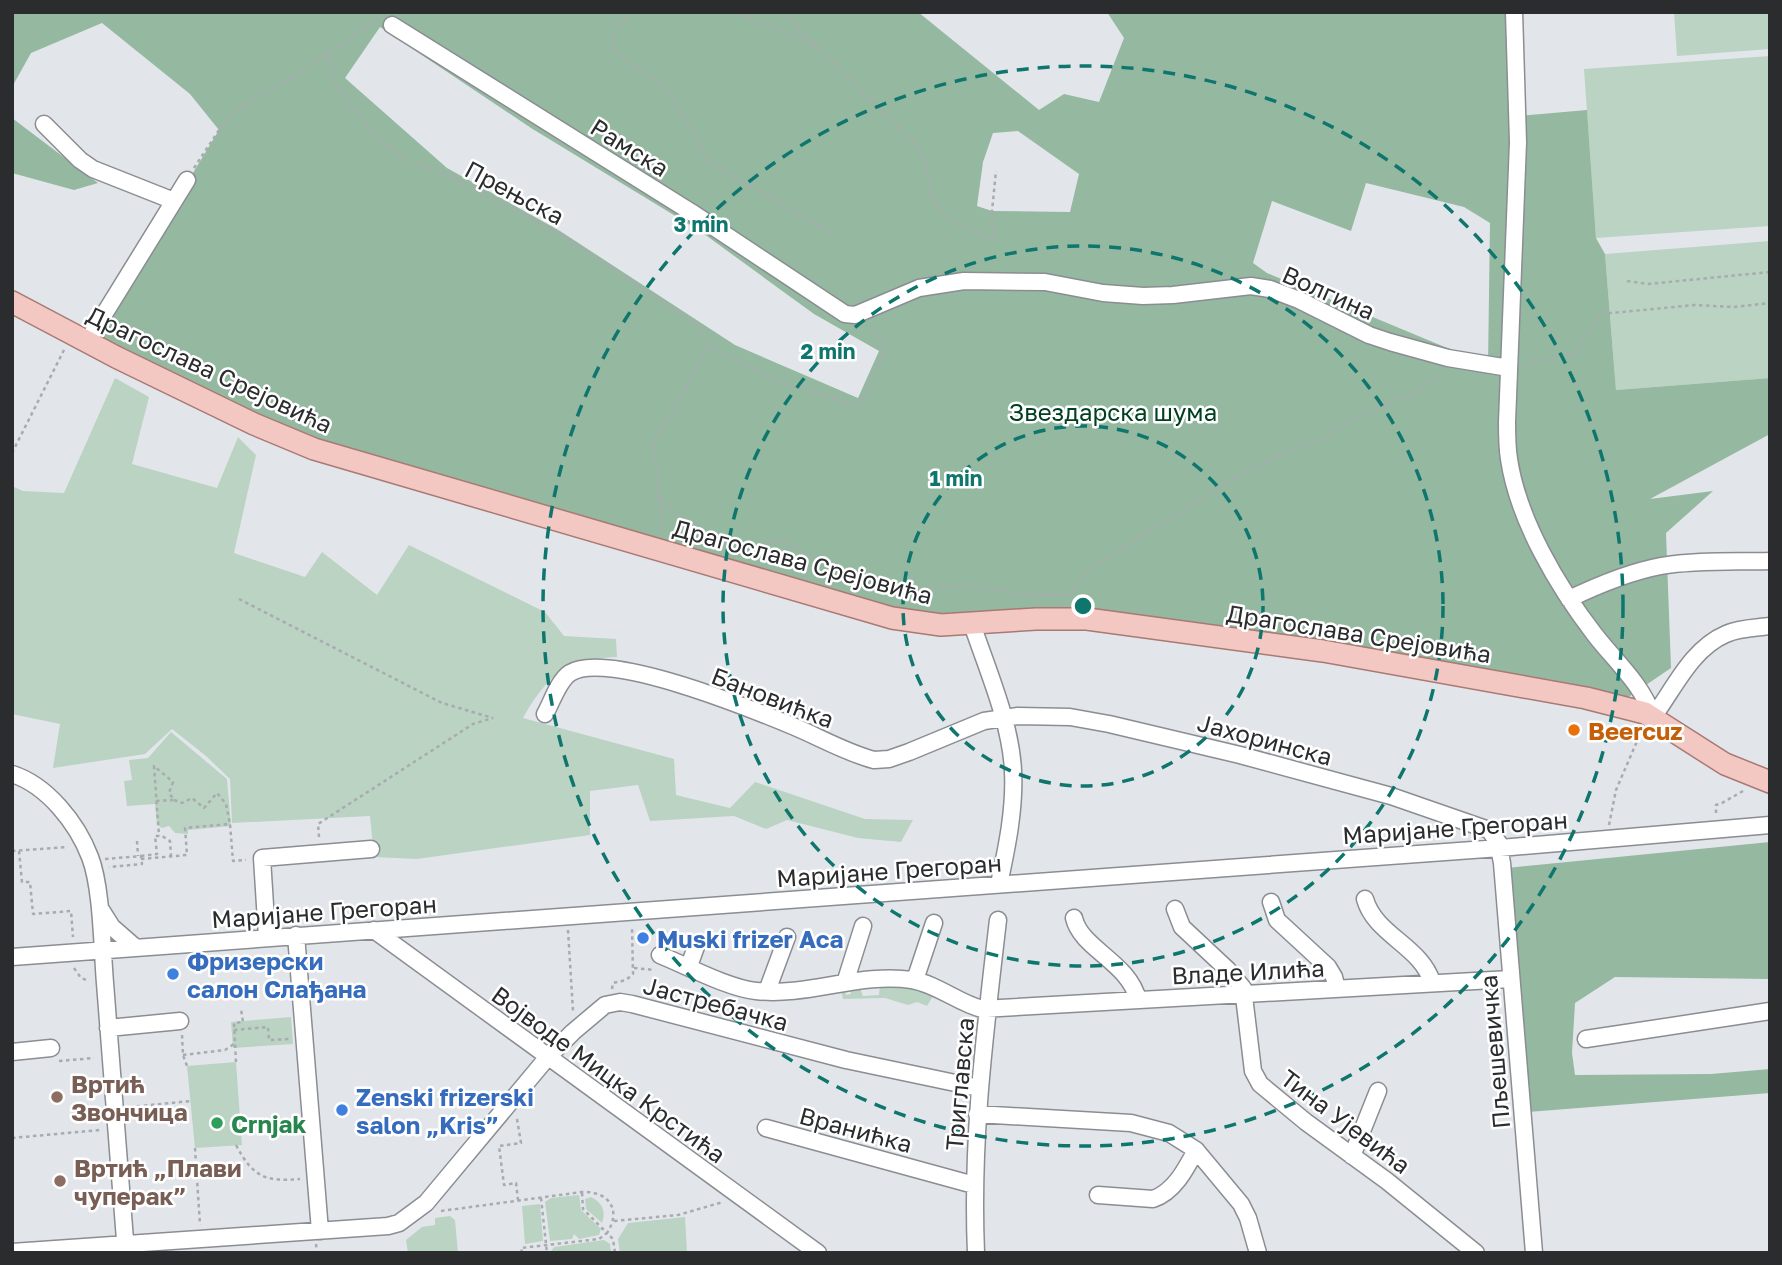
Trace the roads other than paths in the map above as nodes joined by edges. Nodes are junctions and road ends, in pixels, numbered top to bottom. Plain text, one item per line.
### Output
1 (1514, 12) edge
2 (385, 21) road end
3 (44, 124) dead end
4 (187, 180) road end
5 (174, 201) junction
6 (12, 302) edge
7 (860, 313) joint
8 (79, 338) junction
9 (1515, 367) junction
10 (1770, 561) edge
11 (1569, 599) junction
12 (972, 624) junction
13 (1770, 626) edge
14 (545, 714) dead end
15 (1002, 718) junction
16 (1648, 722) junction
17 (12, 774) edge
18 (1770, 782) edge
19 (1770, 825) edge
20 (1500, 848) junction
21 (371, 849) dead end
22 (999, 884) junction
23 (1365, 898) dead end
24 (1270, 902) dead end
25 (98, 904) junction
26 (1175, 909) dead end
27 (1074, 918) dead end
28 (998, 920) dead end
29 (934, 923) dead end
30 (863, 926) dead end
31 (374, 930) junction
32 (296, 935) junction
33 (267, 937) junction
34 (787, 937) dead end
35 (697, 944) dead end
36 (136, 948) junction
37 (102, 950) junction
38 (12, 957) edge
39 (659, 961) road end
40 (689, 966) junction
41 (1510, 979) junction
42 (915, 980) junction
43 (1432, 982) junction
44 (845, 983) junction
45 (1337, 989) junction
46 (767, 991) junction
47 (1245, 994) junction
48 (1138, 1000) junction
49 (989, 1009) junction
50 (1770, 1011) edge
51 (180, 1021) dead end
52 (108, 1028) junction
53 (1587, 1039) dead end
54 (51, 1048) road end
55 (12, 1052) edge
56 (547, 1058) junction
57 (979, 1088) junction
58 (1378, 1091) dead end
59 (976, 1114) junction
60 (766, 1128) dead end
61 (1196, 1150) junction
62 (1352, 1156) junction
63 (974, 1185) junction
64 (1098, 1195) dead end
65 (320, 1231) junction
66 (126, 1249) edge
67 (12, 1252) edge
68 (818, 1253) edge
69 (976, 1253) edge
70 (1258, 1253) edge
71 (1476, 1253) edge
72 (1534, 1253) edge

1 - 9 street
2 - 7 street, Рамска
3 - 5 street
4 - 5 street
5 - 8 street
6 - 8 main road, Драгослава Срејовића
7 - 9 street, Волгина
8 - 12 main road, Драгослава Срејовића
9 - 11 street
10 - 11 street
11 - 16 street
12 - 15 street
12 - 16 main road, Драгослава Срејовића
13 - 16 street
14 - 15 street, Бановићка
15 - 20 street, Јахоринска
15 - 22 street
16 - 18 main road, Драгослава Срејовића
17 - 25 street
19 - 20 street, Маријане Грегоран
20 - 22 street, Маријане Грегоран
20 - 41 street, Пљешевичка
21 - 33 street
22 - 31 street, Маријане Грегоран
23 - 43 street
24 - 45 street
25 - 36 street
25 - 37 street
26 - 47 street
27 - 48 street
28 - 49 street, Триглавска
29 - 42 street
30 - 44 street
31 - 32 street, Маријане Грегоран
31 - 56 street, Војводе Мицка Крстића
32 - 33 street, Маријане Грегоран
32 - 65 street
33 - 36 street, Маријане Грегоран
34 - 46 street
35 - 40 street
36 - 37 street, Маријане Грегоран
37 - 38 street, Маријане Грегоран
37 - 52 street
39 - 40 street
40 - 46 street
41 - 43 street, Владе Илића
41 - 72 street, Пљешевичка
42 - 44 street
42 - 49 street
43 - 45 street, Владе Илића
44 - 46 street
45 - 47 street, Владе Илића
47 - 48 street, Владе Илића
47 - 62 street, Тина Ујевића
48 - 49 street, Владе Илића
49 - 57 street, Триглавска
50 - 53 street
51 - 52 street
52 - 66 street
54 - 55 street
56 - 57 street, Јастребачка
56 - 65 street, Јастребачка
56 - 68 street, Војводе Мицка Крстића
57 - 59 street, Триглавска
58 - 62 street
59 - 61 street
59 - 63 street, Триглавска
60 - 63 street, Вранићка
61 - 64 street
61 - 70 street
62 - 71 street, Тина Ујевића
63 - 69 street, Триглавска
65 - 66 street
66 - 67 street

